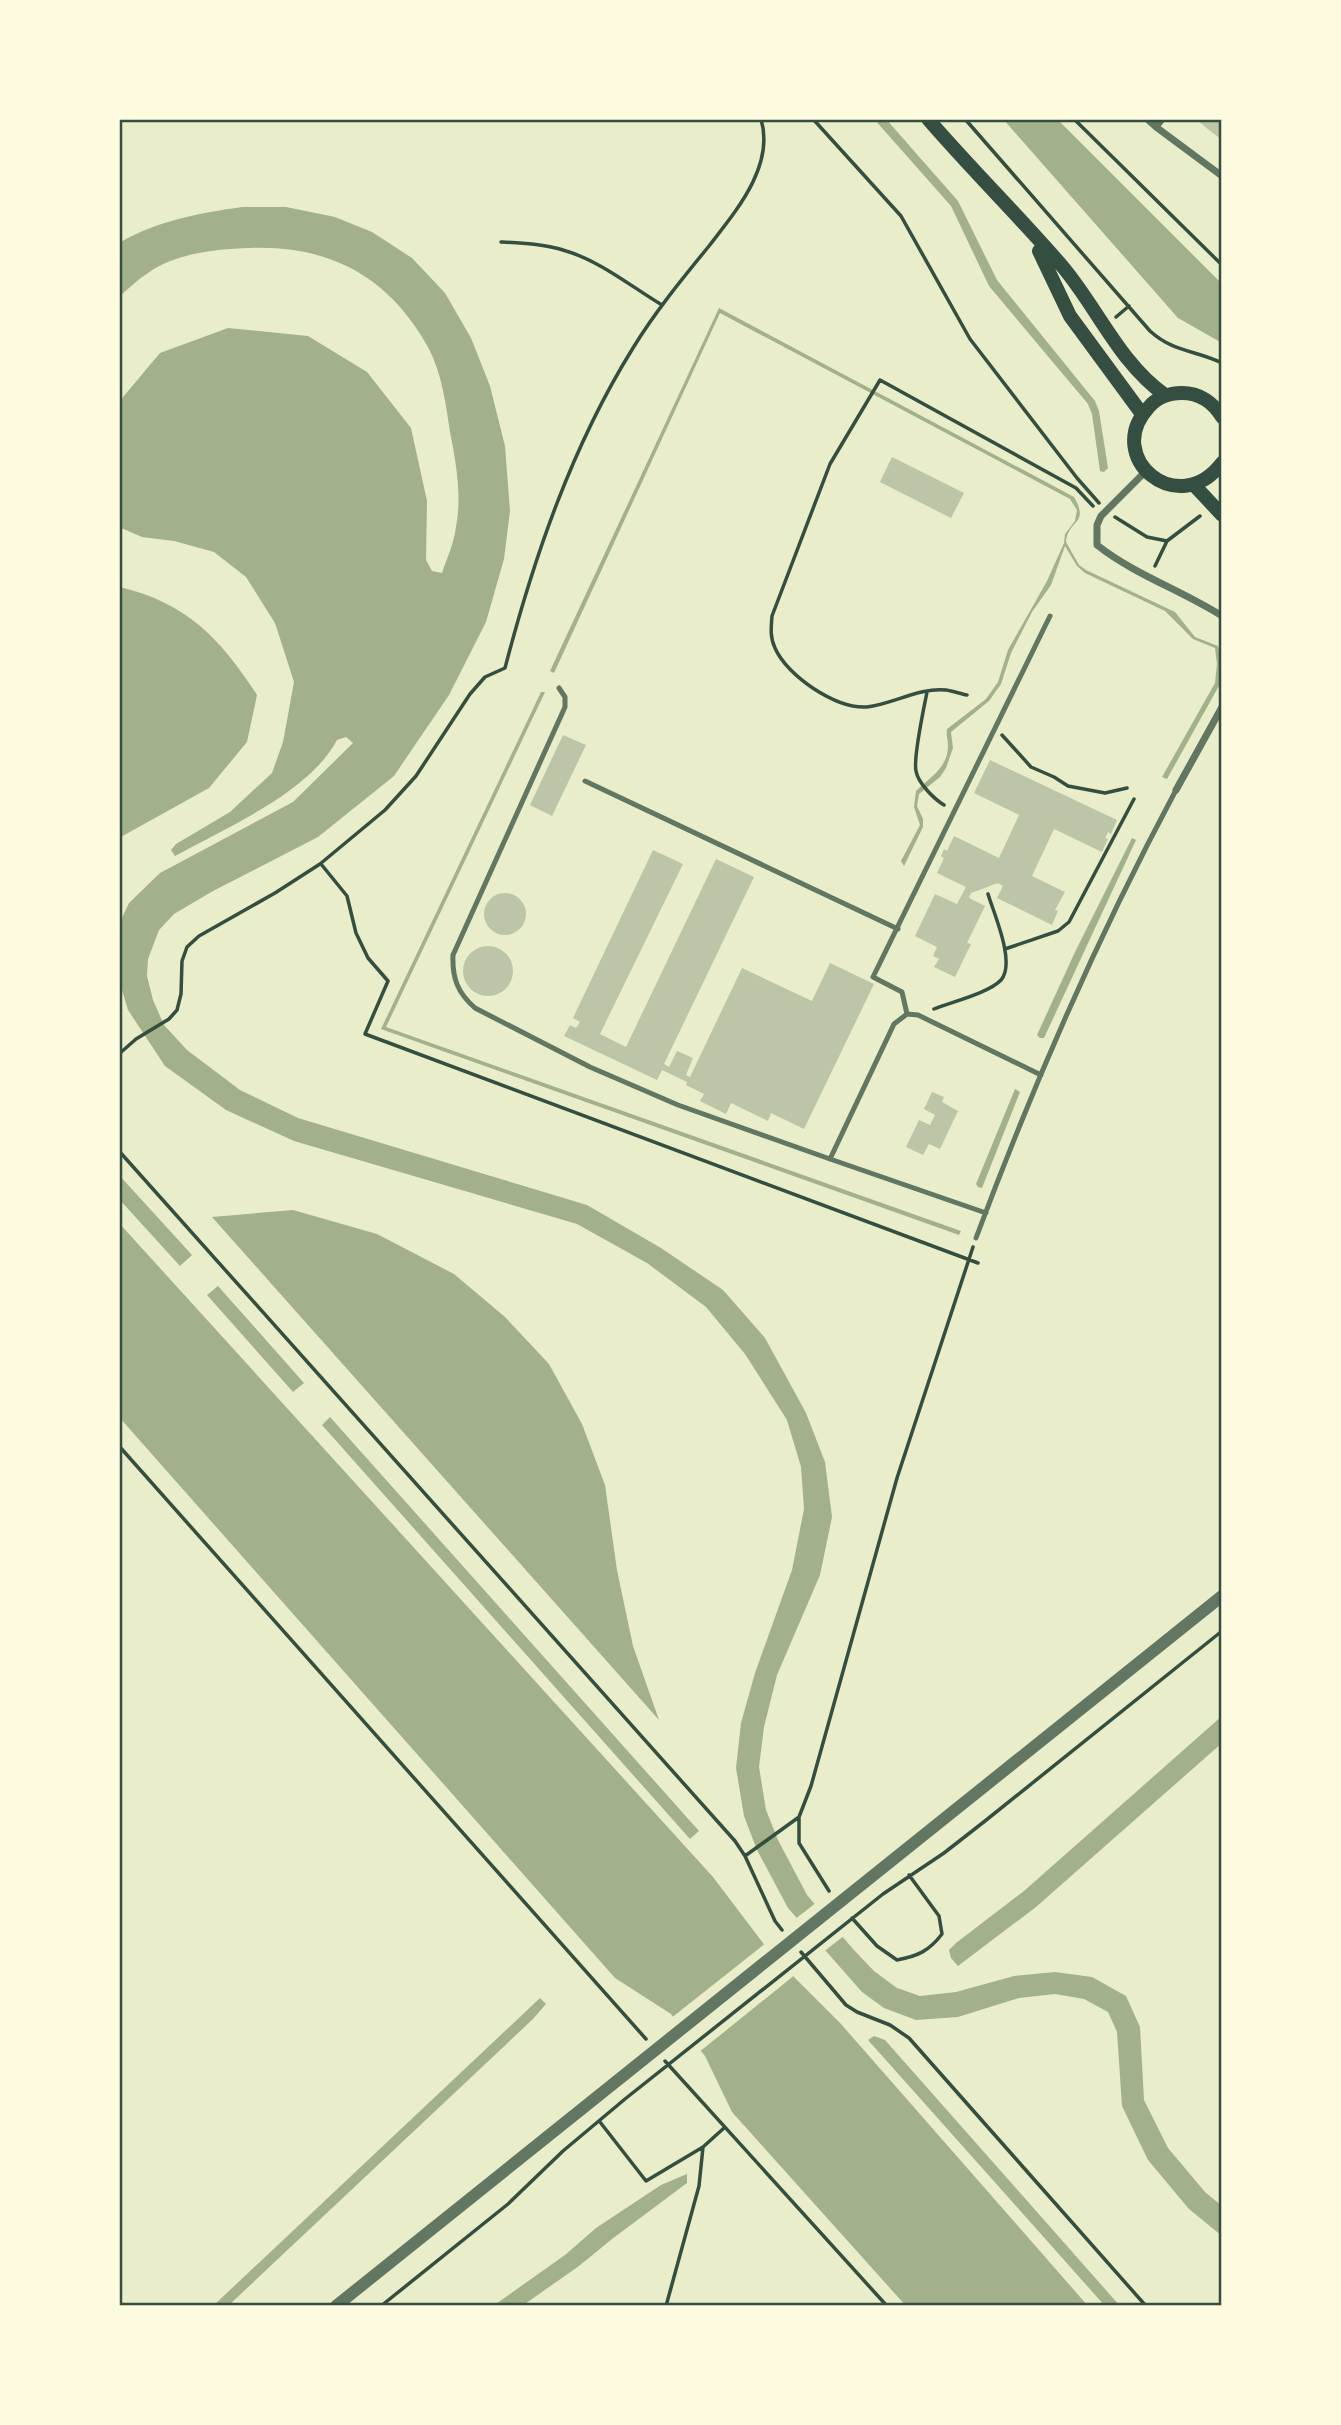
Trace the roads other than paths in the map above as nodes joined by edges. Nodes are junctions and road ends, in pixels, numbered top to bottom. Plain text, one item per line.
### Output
1 (928, 119) edge
2 (1147, 119) edge
3 (1162, 119) edge
4 (1156, 127) junction
5 (1222, 176) edge
6 (1026, 229) junction
7 (1166, 396) junction
8 (1221, 411) edge
9 (1142, 414) junction
10 (1222, 464) edge
11 (1146, 471) junction
12 (1194, 485) junction
13 (1218, 510) edge
14 (1050, 616) dead end
15 (1222, 616) edge
16 (559, 688) dead end
17 (1222, 706) edge
18 (585, 781) dead end
19 (1176, 790) joint
20 (898, 929) junction
21 (907, 1014) junction
22 (1041, 1075) junction
23 (830, 1159) junction
24 (985, 1213) junction
25 (976, 1238) road end
26 (1220, 1599) edge
27 (336, 2306) edge

1 - 6 main road
2 - 4 street
3 - 4 street
4 - 5 street
6 - 7 main road
6 - 9 main road
7 - 8 main road
7 - 9 main road
9 - 11 main road
10 - 12 main road
11 - 12 main road
11 - 15 street
12 - 13 main road
14 - 20 lane
16 - 23 lane
17 - 19 street
18 - 20 lane
19 - 22 lane
20 - 21 lane
21 - 22 lane
21 - 23 lane
22 - 24 lane
23 - 24 lane
24 - 25 lane
26 - 27 street

